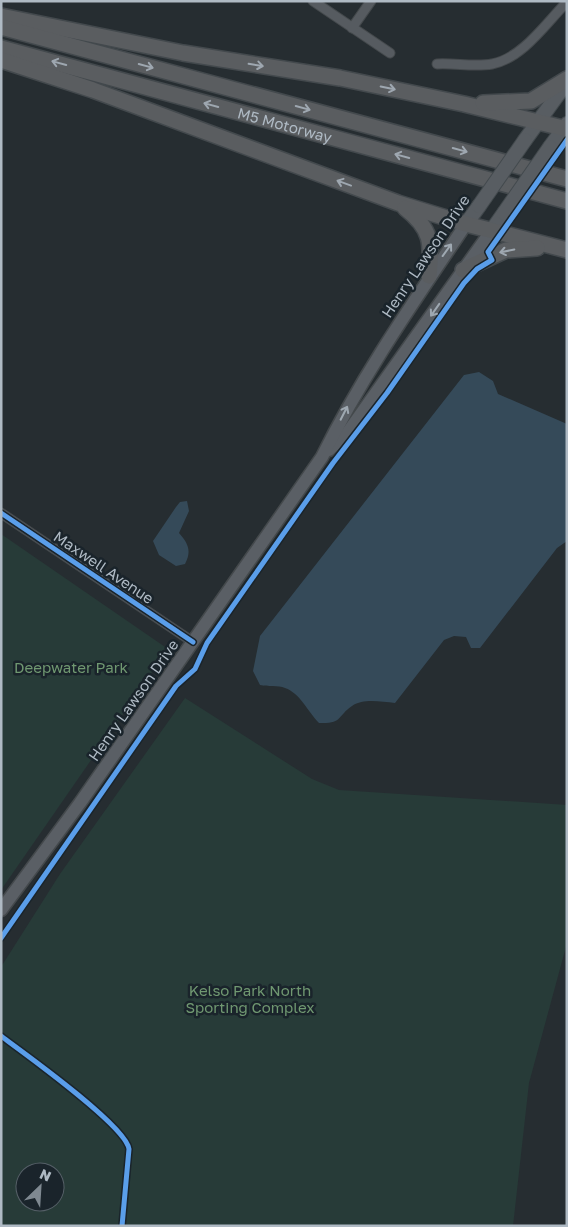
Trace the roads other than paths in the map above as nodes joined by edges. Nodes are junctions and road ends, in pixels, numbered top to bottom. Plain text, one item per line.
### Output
1 (312, 1) edge
2 (371, 1) edge
3 (567, 2) edge
4 (1, 16) edge
5 (1, 27) edge
6 (352, 28) junction
7 (1, 48) edge
8 (390, 53) dead end
9 (1, 60) edge
10 (437, 64) dead end
11 (567, 80) edge
12 (464, 104) junction
13 (538, 122) junction
14 (565, 127) edge
15 (567, 179) edge
16 (567, 201) edge
17 (398, 203) junction
18 (466, 224) junction
19 (492, 230) junction
20 (561, 249) edge
21 (463, 270) junction
22 (429, 276) junction
23 (322, 457) junction
24 (1, 513) edge
25 (193, 642) junction
26 (1, 910) edge

1 - 6 street
2 - 6 street
3 - 10 street
4 -> 12 highway
5 -> 15 highway, M5 Motorway
6 - 8 street
16 -> 7 highway, M5 Motorway
17 -> 9 highway
11 - 12 highway
11 - 13 main road, Henry Lawson Drive
12 - 13 highway
13 - 14 highway
13 - 18 main road, Henry Lawson Drive, bridge
14 - 19 main road, Henry Lawson Drive, bridge
17 - 18 highway
17 - 22 highway
18 - 19 highway
22 -> 18 main road, Henry Lawson Drive
19 - 20 highway
19 - 21 main road, Henry Lawson Drive
20 -> 21 highway
21 -> 23 main road, Henry Lawson Drive
23 -> 22 main road, Henry Lawson Drive
23 - 25 main road, Henry Lawson Drive
24 - 25 street, Maxwell Avenue
25 - 26 main road, Henry Lawson Drive

